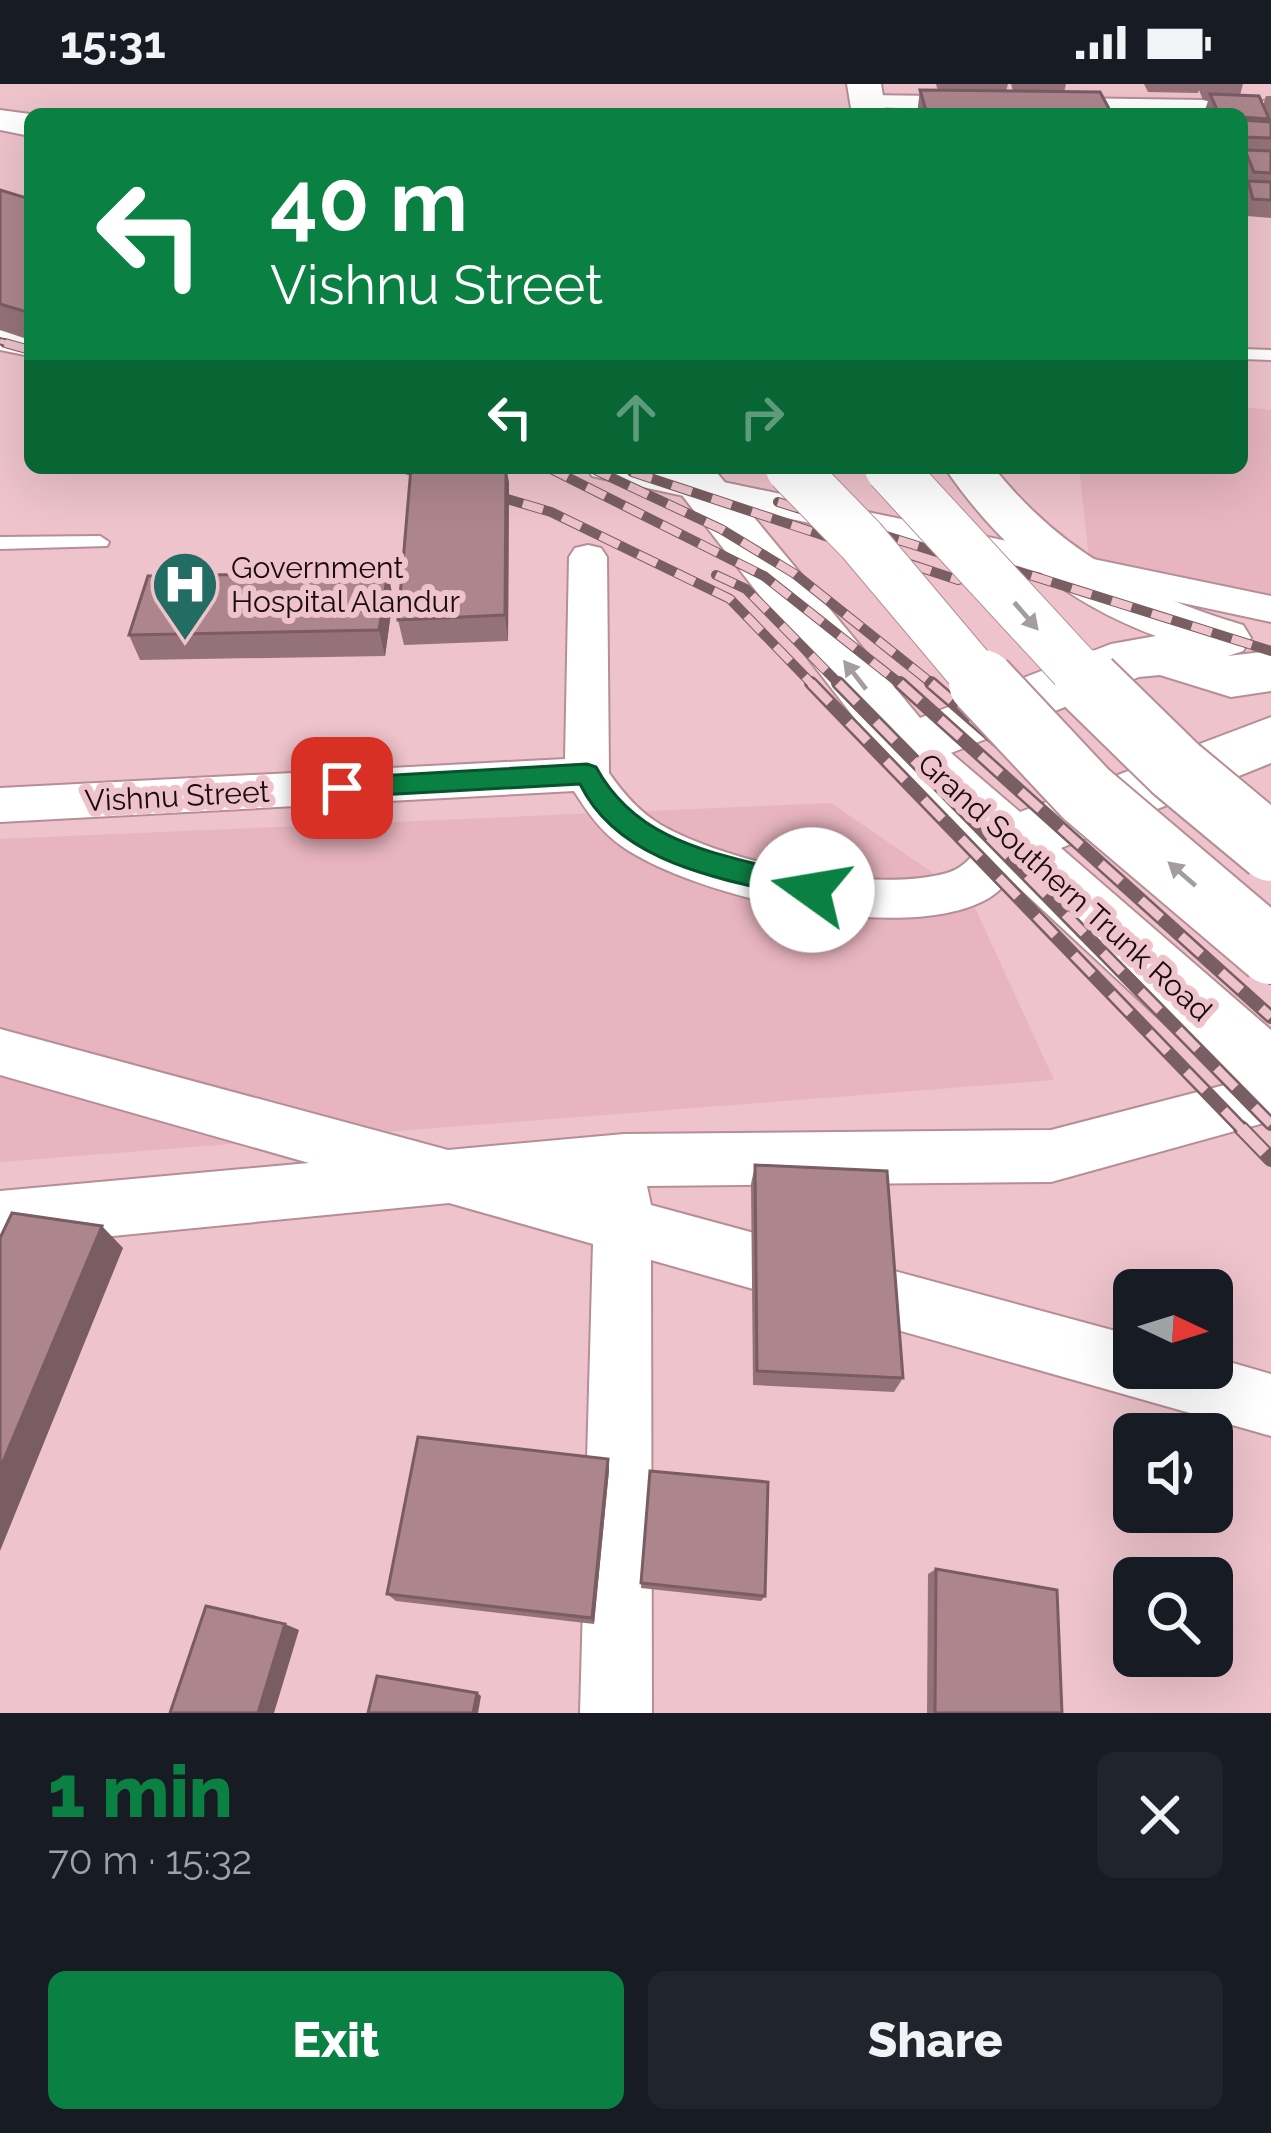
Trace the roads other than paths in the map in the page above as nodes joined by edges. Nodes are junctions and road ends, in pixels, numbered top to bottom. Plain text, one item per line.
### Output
1 (866, 100) edge
2 (1252, 100) edge
3 (633, 474) edge
4 (690, 474) edge
5 (796, 474) edge
6 (895, 474) edge
7 (974, 474) edge
8 (100, 542) dead end
9 (0, 543) edge
10 (588, 556) dead end
11 (1271, 609) edge
12 (1271, 651) edge
13 (1271, 671) edge
14 (1271, 739) edge
15 (910, 745) junction
16 (587, 774) junction
17 (0, 805) edge
18 (1012, 841) junction
19 (1271, 848) edge
20 (1271, 951) edge
21 (0, 1052) edge
22 (1271, 1075) edge
23 (1271, 1097) edge
24 (624, 1160) junction
25 (0, 1220) edge
26 (1113, 1360) edge
27 (1215, 1389) edge
28 (1271, 1405) edge
29 (616, 1713) edge

1 - 2 street
3 - 11 street
15 -> 4 main road, Grand Southern Trunk Road
20 -> 5 main road, bridge
6 -> 19 main road, bridge
7 - 12 main road
8 - 9 lane
10 - 16 street
13 - 15 main road
14 - 18 main road
15 - 18 main road, Grand Southern Trunk Road
16 - 17 street, Vishnu Street
16 - 18 street
18 - 22 main road, Grand Southern Trunk Road
21 - 26 street
23 - 24 street
24 - 25 street
24 - 29 street
27 - 28 street

